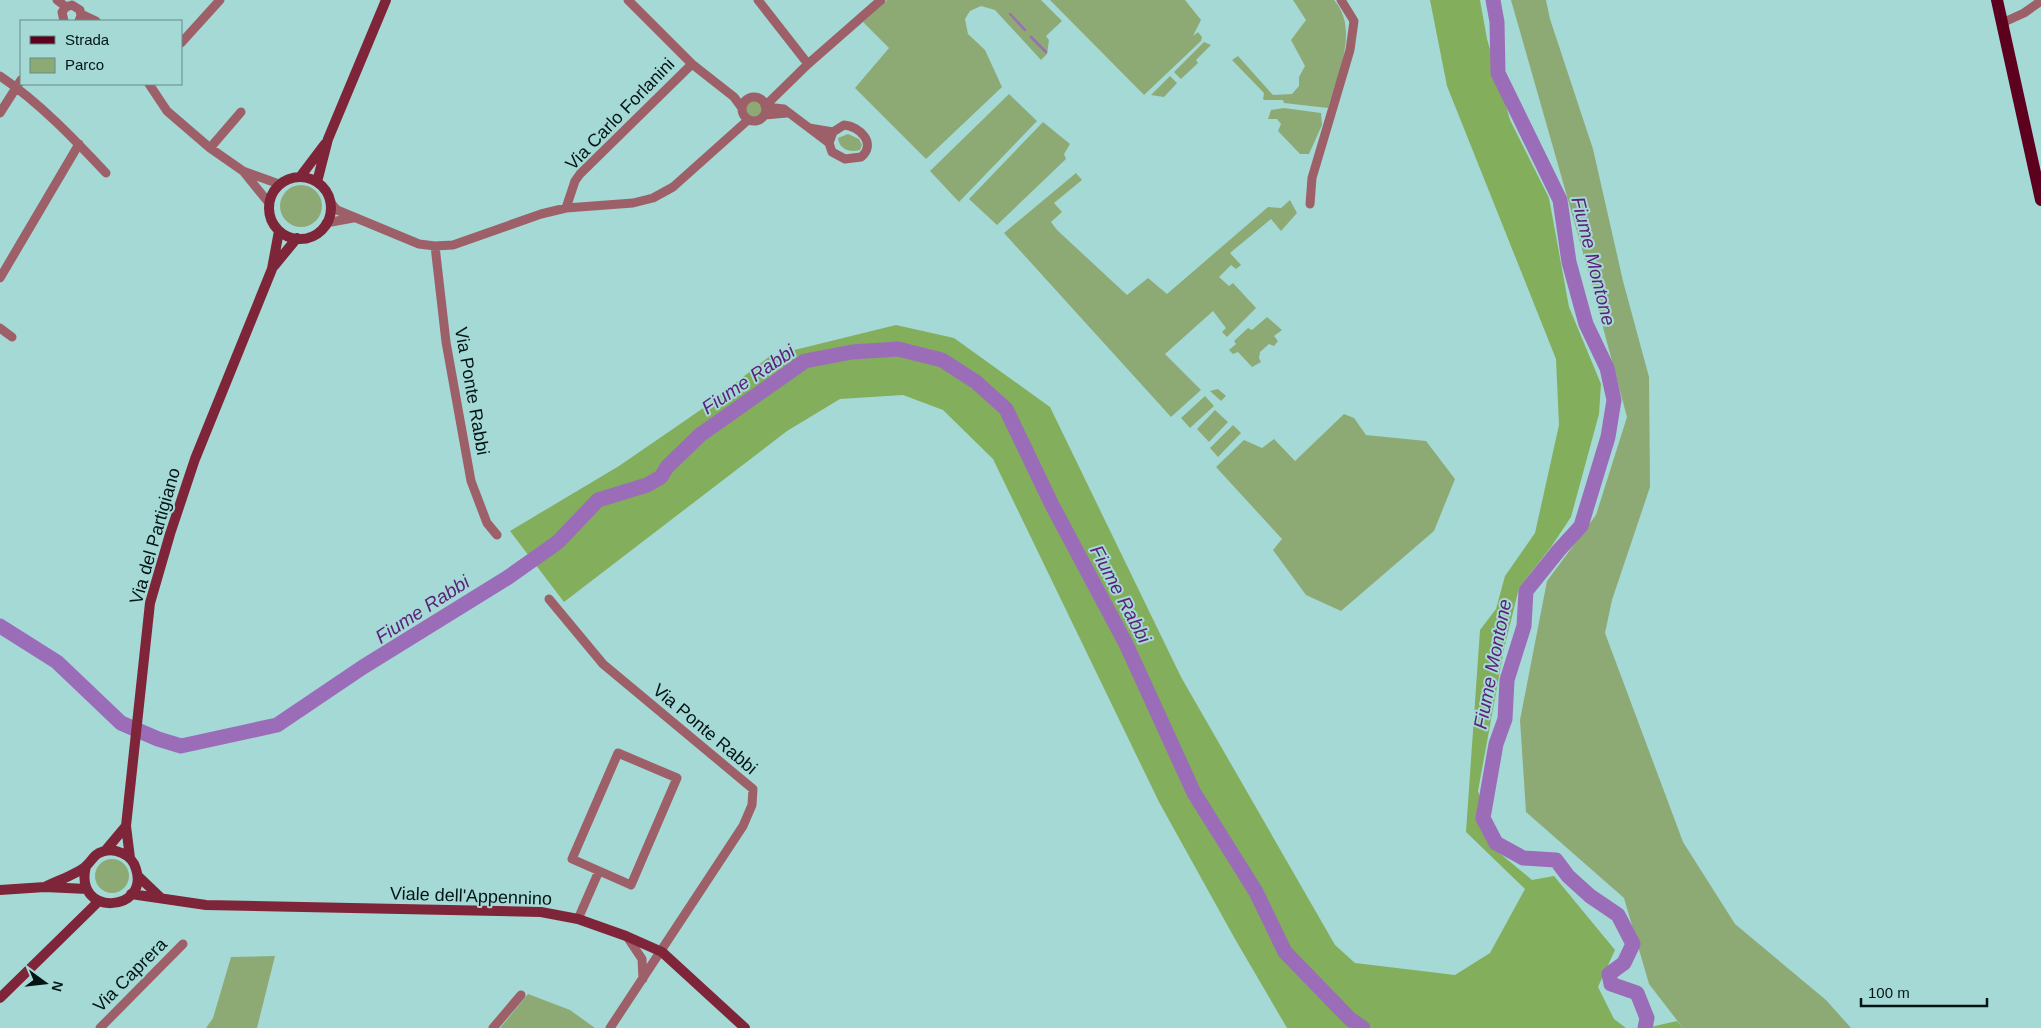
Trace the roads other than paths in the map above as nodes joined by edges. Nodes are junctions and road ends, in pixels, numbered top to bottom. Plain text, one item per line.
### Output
1 (57, 0) edge
2 (220, 0) edge
3 (386, 0) edge
4 (628, 0) edge
5 (758, 0) edge
6 (881, 0) edge
7 (1341, 0) edge
8 (1997, 0) edge
9 (2041, 1) edge
10 (66, 7) junction
11 (80, 19) edge
12 (64, 20) edge
13 (2002, 23) junction
14 (182, 42) edge
15 (692, 64) junction
16 (808, 64) junction
17 (0, 76) edge
18 (18, 83) edge
19 (150, 85) edge
20 (778, 94) junction
21 (734, 97) junction
22 (754, 98) junction
23 (742, 108) junction
24 (1, 109) edge
25 (765, 109) junction
26 (241, 112) dead end
27 (748, 120) junction
28 (808, 128) junction
29 (833, 132) junction
30 (328, 139) junction
31 (829, 142) junction
32 (79, 144) junction
33 (210, 148) junction
34 (2038, 169) edge
35 (243, 171) junction
36 (106, 173) dead end
37 (300, 177) junction
38 (317, 182) junction
39 (279, 184) junction
40 (574, 188) junction
41 (2041, 200) edge
42 (269, 202) junction
43 (330, 202) junction
44 (1310, 204) dead end
45 (585, 205) junction
46 (566, 208) junction
47 (355, 218) junction
48 (326, 223) junction
49 (279, 231) junction
50 (297, 238) junction
51 (435, 246) junction
52 (272, 269) junction
53 (0, 278) edge
54 (0, 328) edge
55 (12, 338) dead end
56 (497, 535) dead end
57 (549, 599) dead end
58 (126, 826) junction
59 (105, 851) junction
60 (130, 858) junction
61 (86, 866) junction
62 (599, 871) junction
63 (138, 876) junction
64 (45, 886) junction
65 (87, 889) junction
66 (0, 890) edge
67 (132, 894) junction
68 (160, 897) junction
69 (99, 901) junction
70 (578, 919) junction
71 (626, 936) junction
72 (183, 944) dead end
73 (662, 952) junction
74 (643, 979) junction
75 (521, 994) dead end
76 (0, 998) edge
77 (100, 1028) edge
78 (493, 1028) edge
79 (610, 1028) edge
80 (745, 1028) edge

1 - 10 street
2 - 14 street
3 - 30 main road
4 - 15 street
5 - 16 street
6 - 16 street
7 - 44 street
8 - 13 main road
9 - 13 street
10 - 11 street
10 - 12 street
13 - 34 main road
15 - 21 street
15 - 40 street, Via Carlo Forlanini
16 - 20 street
17 - 18 street
18 - 24 street
18 - 32 street
19 - 33 street
20 - 22 street
20 - 25 street
21 - 22 street
21 - 23 street
22 - 23 street
22 - 25 street
23 - 27 street
25 - 27 street
25 - 28 street
26 - 33 street
27 - 45 street
28 - 29 street
28 - 31 street
29 - 31 street
29 - 31 street
30 - 37 main road
30 - 38 main road
32 - 36 street
32 - 53 street
33 - 35 street
34 - 41 main road
35 - 39 street
35 - 42 street
37 - 38 main road
37 - 39 main road
38 - 43 main road
39 - 42 main road
40 - 45 street
40 - 46 street, Via Carlo Forlanini
42 - 49 main road
43 - 47 street
43 - 48 main road
45 - 46 street
46 - 51 street
47 - 48 street
47 - 51 street
48 - 50 main road
49 - 50 main road
49 - 52 main road, Via del Partigiano
50 - 52 main road, Via del Partigiano
51 - 56 street, Via Ponte Rabbi
52 - 58 main road, Via del Partigiano
54 - 55 street
57 - 73 street, Via Ponte Rabbi
58 - 59 main road
58 - 60 main road, Via del Partigiano
59 - 60 main road
59 - 61 main road
60 - 63 main road
61 - 64 main road
61 - 65 main road
62 - 62 street
62 - 70 street
63 - 67 main road
63 - 68 main road
64 - 65 main road
64 - 66 main road
65 - 69 main road
67 - 68 main road, Viale dell'Appennino
67 - 69 main road, Viale dell'Appennino
68 - 70 main road, Viale dell'Appennino
69 - 76 main road
70 - 71 main road, Viale dell'Appennino
71 - 73 main road, Viale dell'Appennino
71 - 74 street
72 - 77 street, Via Caprera
73 - 74 street
73 - 80 main road, Viale dell'Appennino
74 - 79 street
75 - 78 street

